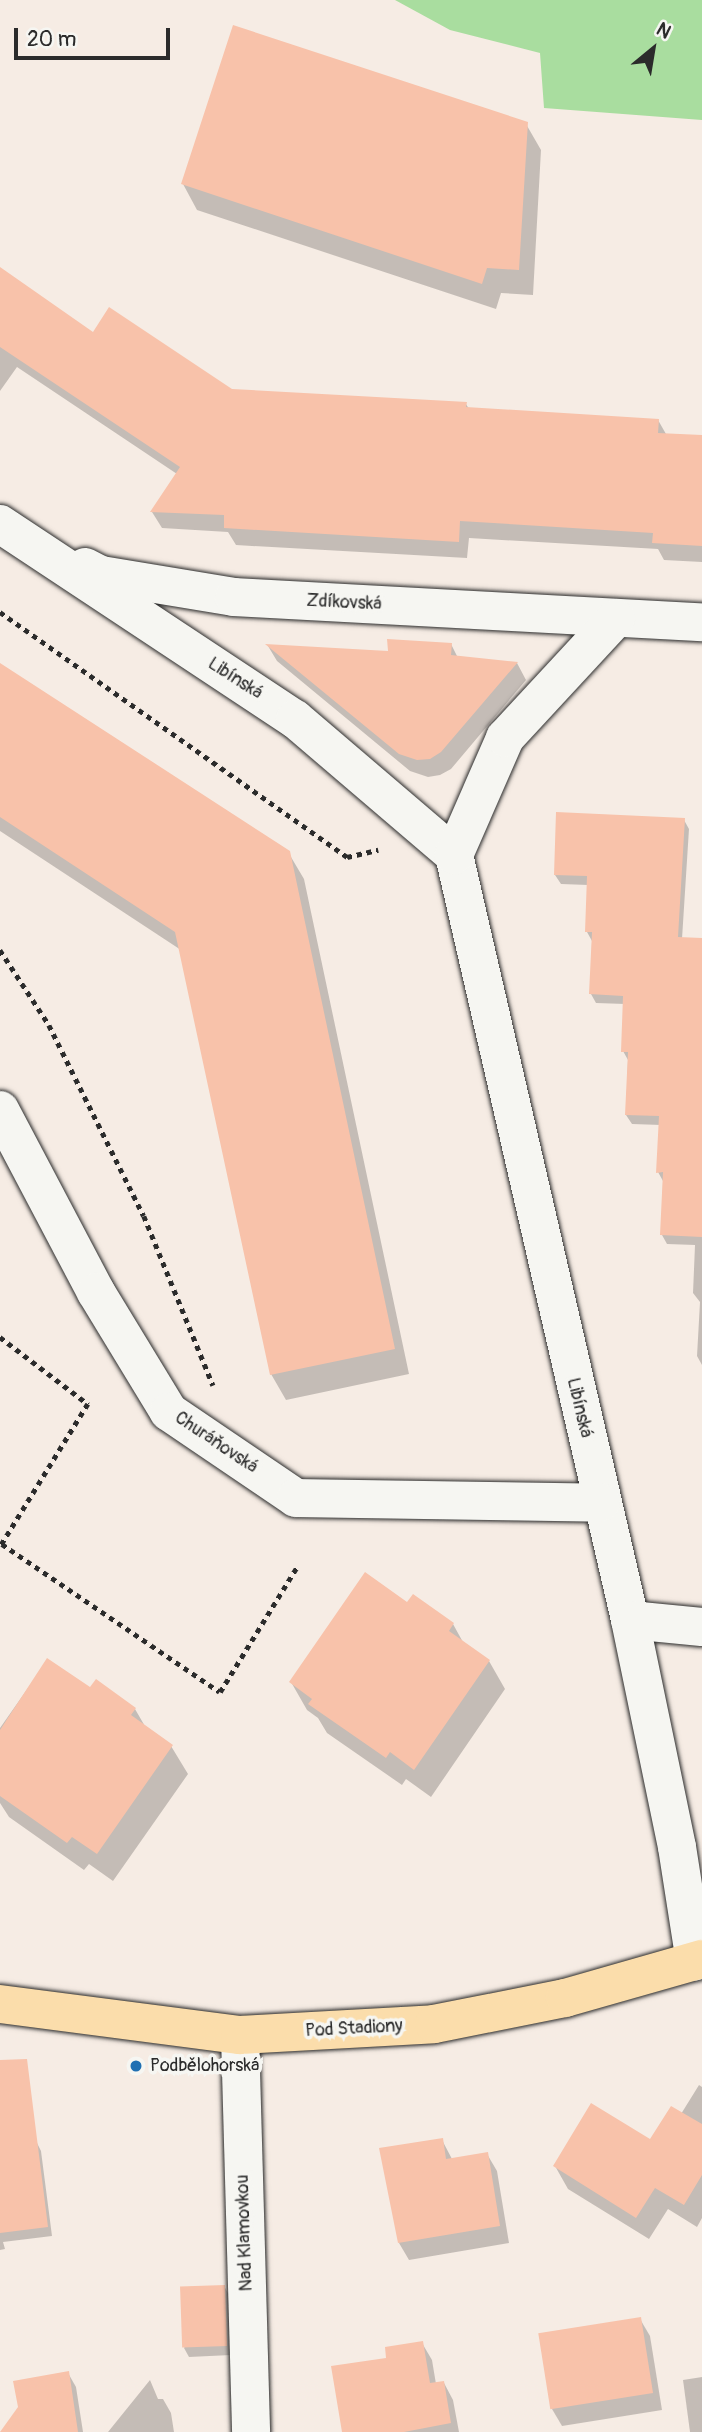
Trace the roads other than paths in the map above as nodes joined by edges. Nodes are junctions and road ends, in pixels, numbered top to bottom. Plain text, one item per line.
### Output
1 (0, 523) edge
2 (616, 618) junction
3 (702, 622) edge
4 (454, 855) junction
5 (0, 1110) edge
6 (601, 1503) junction
7 (630, 1620) junction
8 (702, 1627) edge
9 (698, 1961) edge
10 (0, 2004) edge
11 (240, 2035) junction
12 (251, 2432) edge

1 - 2 street, Zdíkovská
1 - 4 street, Libínská
2 - 3 street, Zdíkovská
2 - 4 street
4 - 6 street, Libínská
5 - 6 street, Churáňovská
6 - 7 street, Libínská
7 - 8 street
7 - 9 street, Libínská
9 - 11 main road, Pod Stadiony
10 - 11 main road, Pod Stadiony
11 - 12 street, Nad Klamovkou

